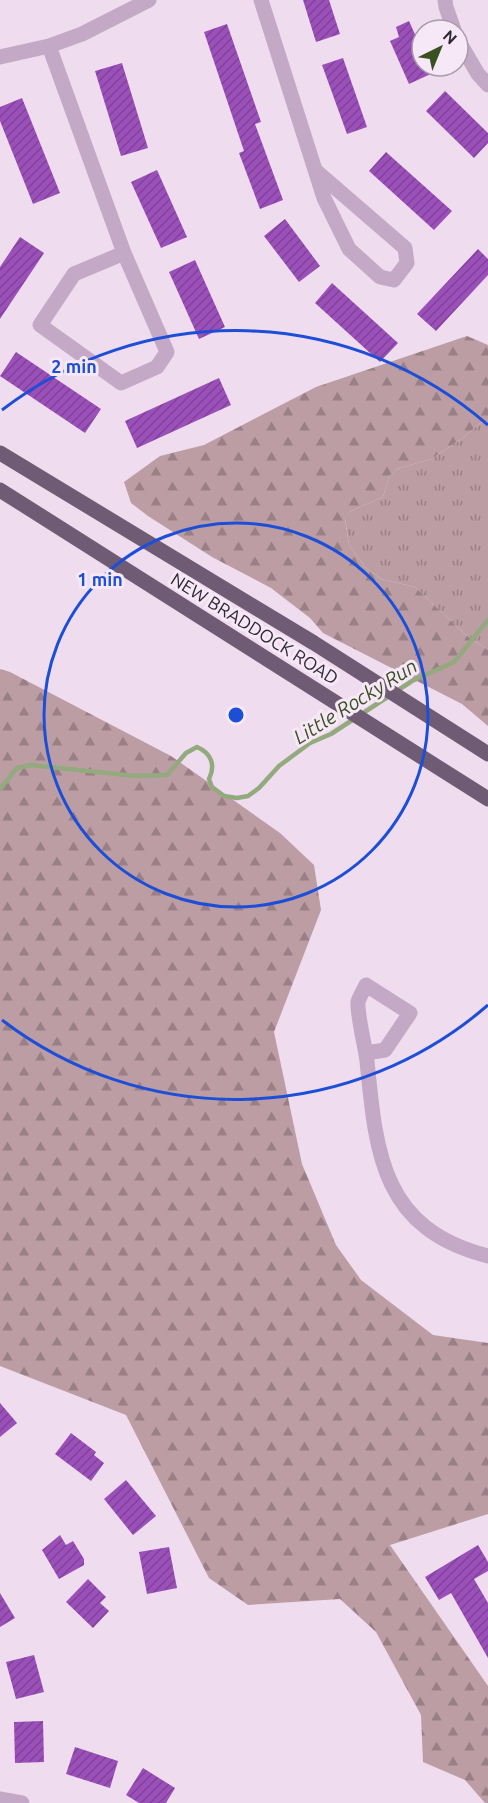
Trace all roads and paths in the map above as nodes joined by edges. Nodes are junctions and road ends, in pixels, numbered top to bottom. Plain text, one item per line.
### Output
1 (149, 0) edge
2 (261, 0) edge
3 (445, 0) edge
4 (450, 18) edge
5 (49, 46) junction
6 (0, 57) edge
7 (470, 60) edge
8 (488, 85) edge
9 (316, 171) junction
10 (123, 253) junction
11 (0, 453) edge
12 (0, 490) edge
13 (488, 754) edge
14 (488, 799) edge
15 (366, 1053) dead end
16 (488, 1256) edge
17 (0, 1800) edge
18 (22, 1803) edge

1 - 5 street
2 - 9 street
3 - 4 street
5 - 6 street
5 - 10 street
7 - 8 street
9 - 9 street
10 - 10 street
11 - 13 main road, NEW BRADDOCK ROAD
12 - 14 main road, NEW BRADDOCK ROAD
15 - 16 street
17 - 18 street

